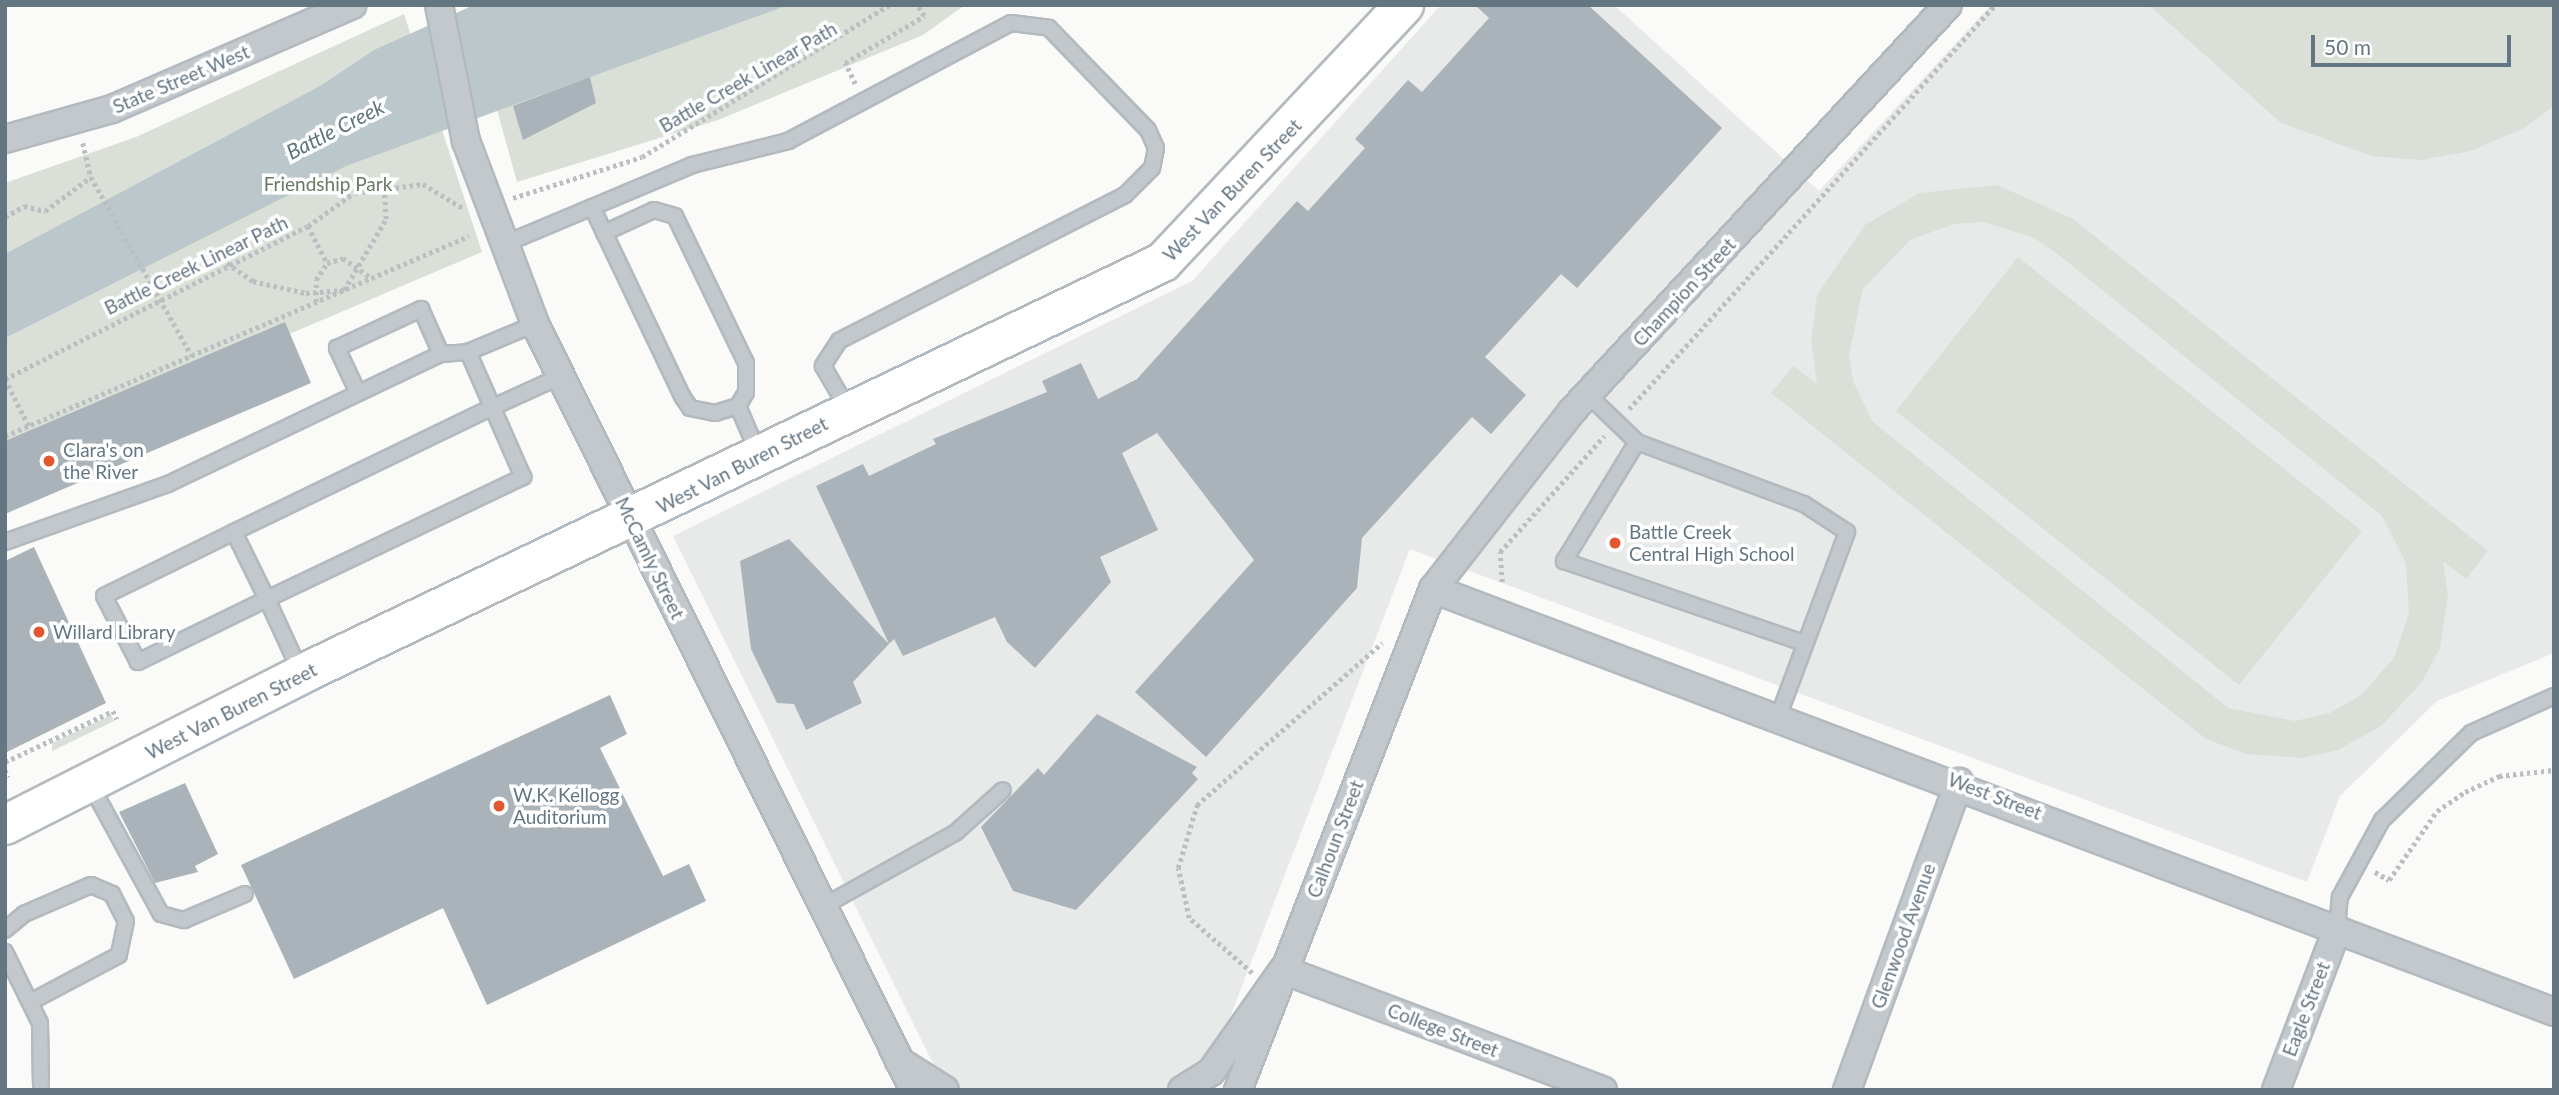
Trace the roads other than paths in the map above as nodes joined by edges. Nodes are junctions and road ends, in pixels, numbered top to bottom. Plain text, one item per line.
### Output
1 (352, 5) edge
2 (439, 5) edge
3 (1404, 5) edge
4 (1948, 5) edge
5 (5, 139) edge
6 (592, 207) junction
7 (604, 233) junction
8 (502, 245) junction
9 (535, 324) junction
10 (468, 352) junction
11 (441, 354) junction
12 (559, 377) junction
13 (358, 393) junction
14 (1587, 394) junction
15 (738, 406) junction
16 (491, 408) junction
17 (849, 411) junction
18 (1637, 442) junction
19 (759, 456) junction
20 (632, 521) junction
21 (234, 532) junction
22 (5, 542) edge
23 (1433, 589) junction
24 (267, 600) junction
25 (1803, 643) junction
26 (302, 674) junction
27 (2554, 696) edge
28 (1779, 715) junction
29 (1959, 782) junction
30 (89, 783) junction
31 (1003, 790) dead end
32 (5, 825) edge
33 (245, 894) dead end
34 (820, 908) junction
35 (2337, 929) junction
36 (5, 930) edge
37 (5, 952) edge
38 (1283, 970) junction
39 (32, 1002) junction
40 (2554, 1012) edge
41 (898, 1060) junction
42 (41, 1088) edge
43 (903, 1090) edge
44 (914, 1090) edge
45 (944, 1090) edge
46 (1182, 1090) edge
47 (1238, 1090) edge
48 (1603, 1090) edge
49 (1847, 1090) edge
50 (2276, 1090) edge

1 - 5 street, State Street West
2 - 8 street, McCamly Street
3 - 17 street, West Van Buren Street
4 - 14 street, Champion Street
6 - 7 lane
6 - 8 lane
6 - 17 lane
7 - 15 lane
7 - 15 lane
8 - 9 street, McCamly Street
9 - 10 lane
9 - 12 street, McCamly Street
10 - 11 lane
10 - 16 lane
11 - 13 lane
11 - 13 lane
12 - 16 lane
12 - 20 street, McCamly Street
13 - 22 lane
14 - 18 lane
14 - 23 street, Champion Street
15 - 19 lane
16 - 21 lane
16 - 24 lane
17 - 19 street, West Van Buren Street
18 - 25 lane
18 - 25 lane
19 - 20 street, West Van Buren Street
20 - 26 street, West Van Buren Street
20 - 34 street, McCamly Street
21 - 24 lane
21 - 24 lane
23 - 28 street, West Street
23 - 38 street, Calhoun Street
24 - 26 lane
25 - 28 lane
26 - 30 street, West Van Buren Street
27 - 35 lane
28 - 29 street, West Street
29 - 35 street, West Street
29 - 49 street, Glenwood Avenue
30 - 32 street, West Van Buren Street
30 - 33 lane
31 - 34 lane
34 - 41 street, McCamly Street
35 - 40 street, West Street
35 - 50 street, Eagle Street
36 - 39 lane
37 - 39 lane
38 - 46 street
38 - 47 street, Calhoun Street
38 - 48 street, College Street
39 - 42 lane
41 - 43 street
41 - 44 street, McCamly Street
41 - 45 street

